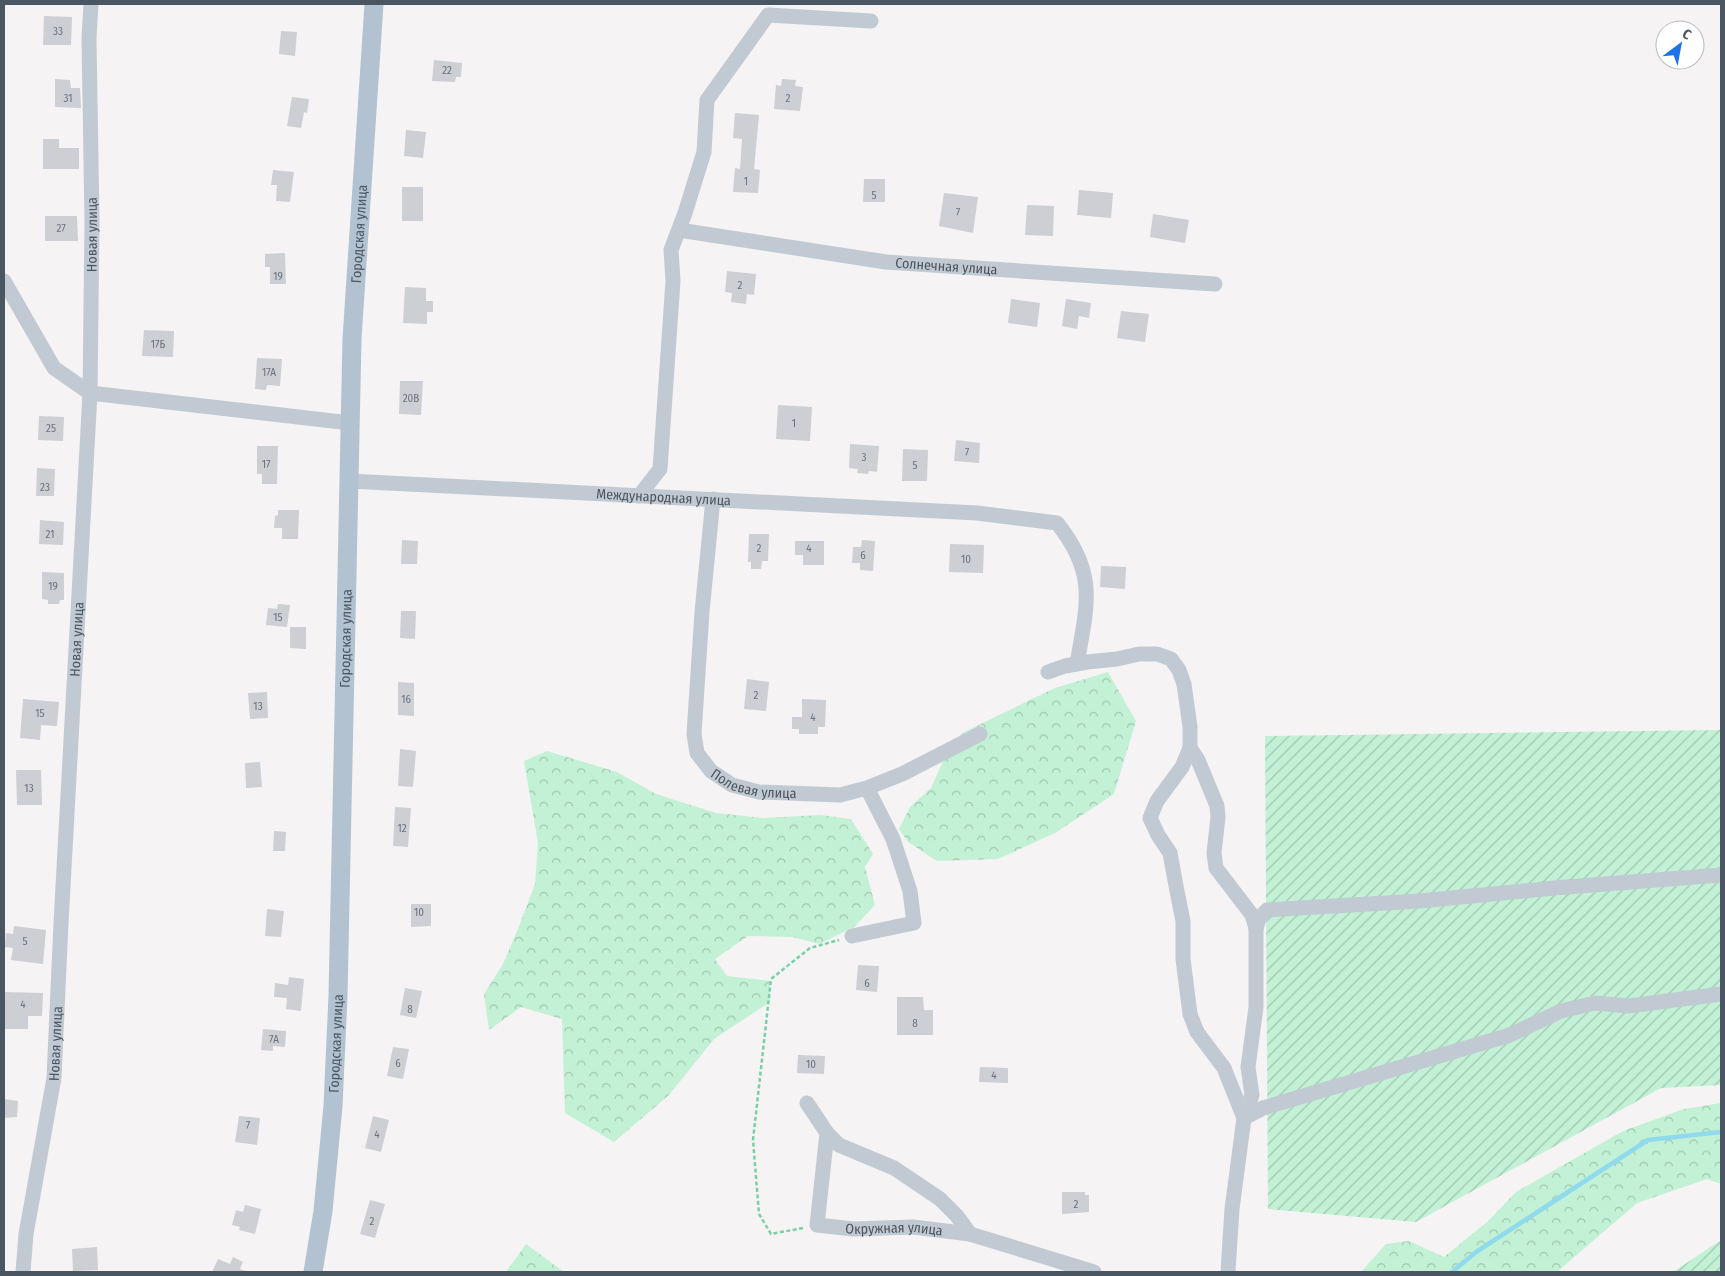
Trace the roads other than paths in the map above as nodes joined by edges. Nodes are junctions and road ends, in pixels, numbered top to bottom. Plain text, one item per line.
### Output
1 (91, 4) edge
2 (374, 4) edge
3 (871, 21) dead end
4 (679, 230) junction
5 (4, 281) edge
6 (1215, 284) dead end
7 (90, 393) junction
8 (350, 423) junction
9 (349, 481) junction
10 (639, 496) junction
11 (713, 499) junction
12 (1077, 664) junction
13 (1048, 672) dead end
14 (980, 734) dead end
15 (1190, 748) junction
16 (867, 788) junction
17 (1721, 875) edge
18 (1256, 928) junction
19 (852, 936) road end
20 (1721, 994) edge
21 (807, 1102) dead end
22 (1244, 1118) junction
23 (827, 1133) junction
24 (970, 1234) junction
25 (23, 1272) edge
26 (313, 1272) edge
27 (1094, 1272) edge
28 (1228, 1272) edge

1 - 7 street, Новая улица
2 - 8 main road, Городская улица
3 - 4 street
4 - 6 street, Солнечная улица
4 - 10 street
5 - 7 street
7 - 8 street
7 - 25 street, Новая улица
8 - 9 main road, Городская улица
9 - 10 street, Международная улица
9 - 26 main road, Городская улица
10 - 11 street, Международная улица
11 - 12 street, Международная улица
11 - 16 street, Полевая улица
12 - 13 street
12 - 15 street
14 - 16 street, Полевая улица
15 - 18 street
15 - 22 street
16 - 19 street
17 - 18 street
18 - 22 street
20 - 22 street
21 - 23 street
22 - 28 street
23 - 24 street
23 - 24 street, Окружная улица
24 - 27 street, Окружная улица

